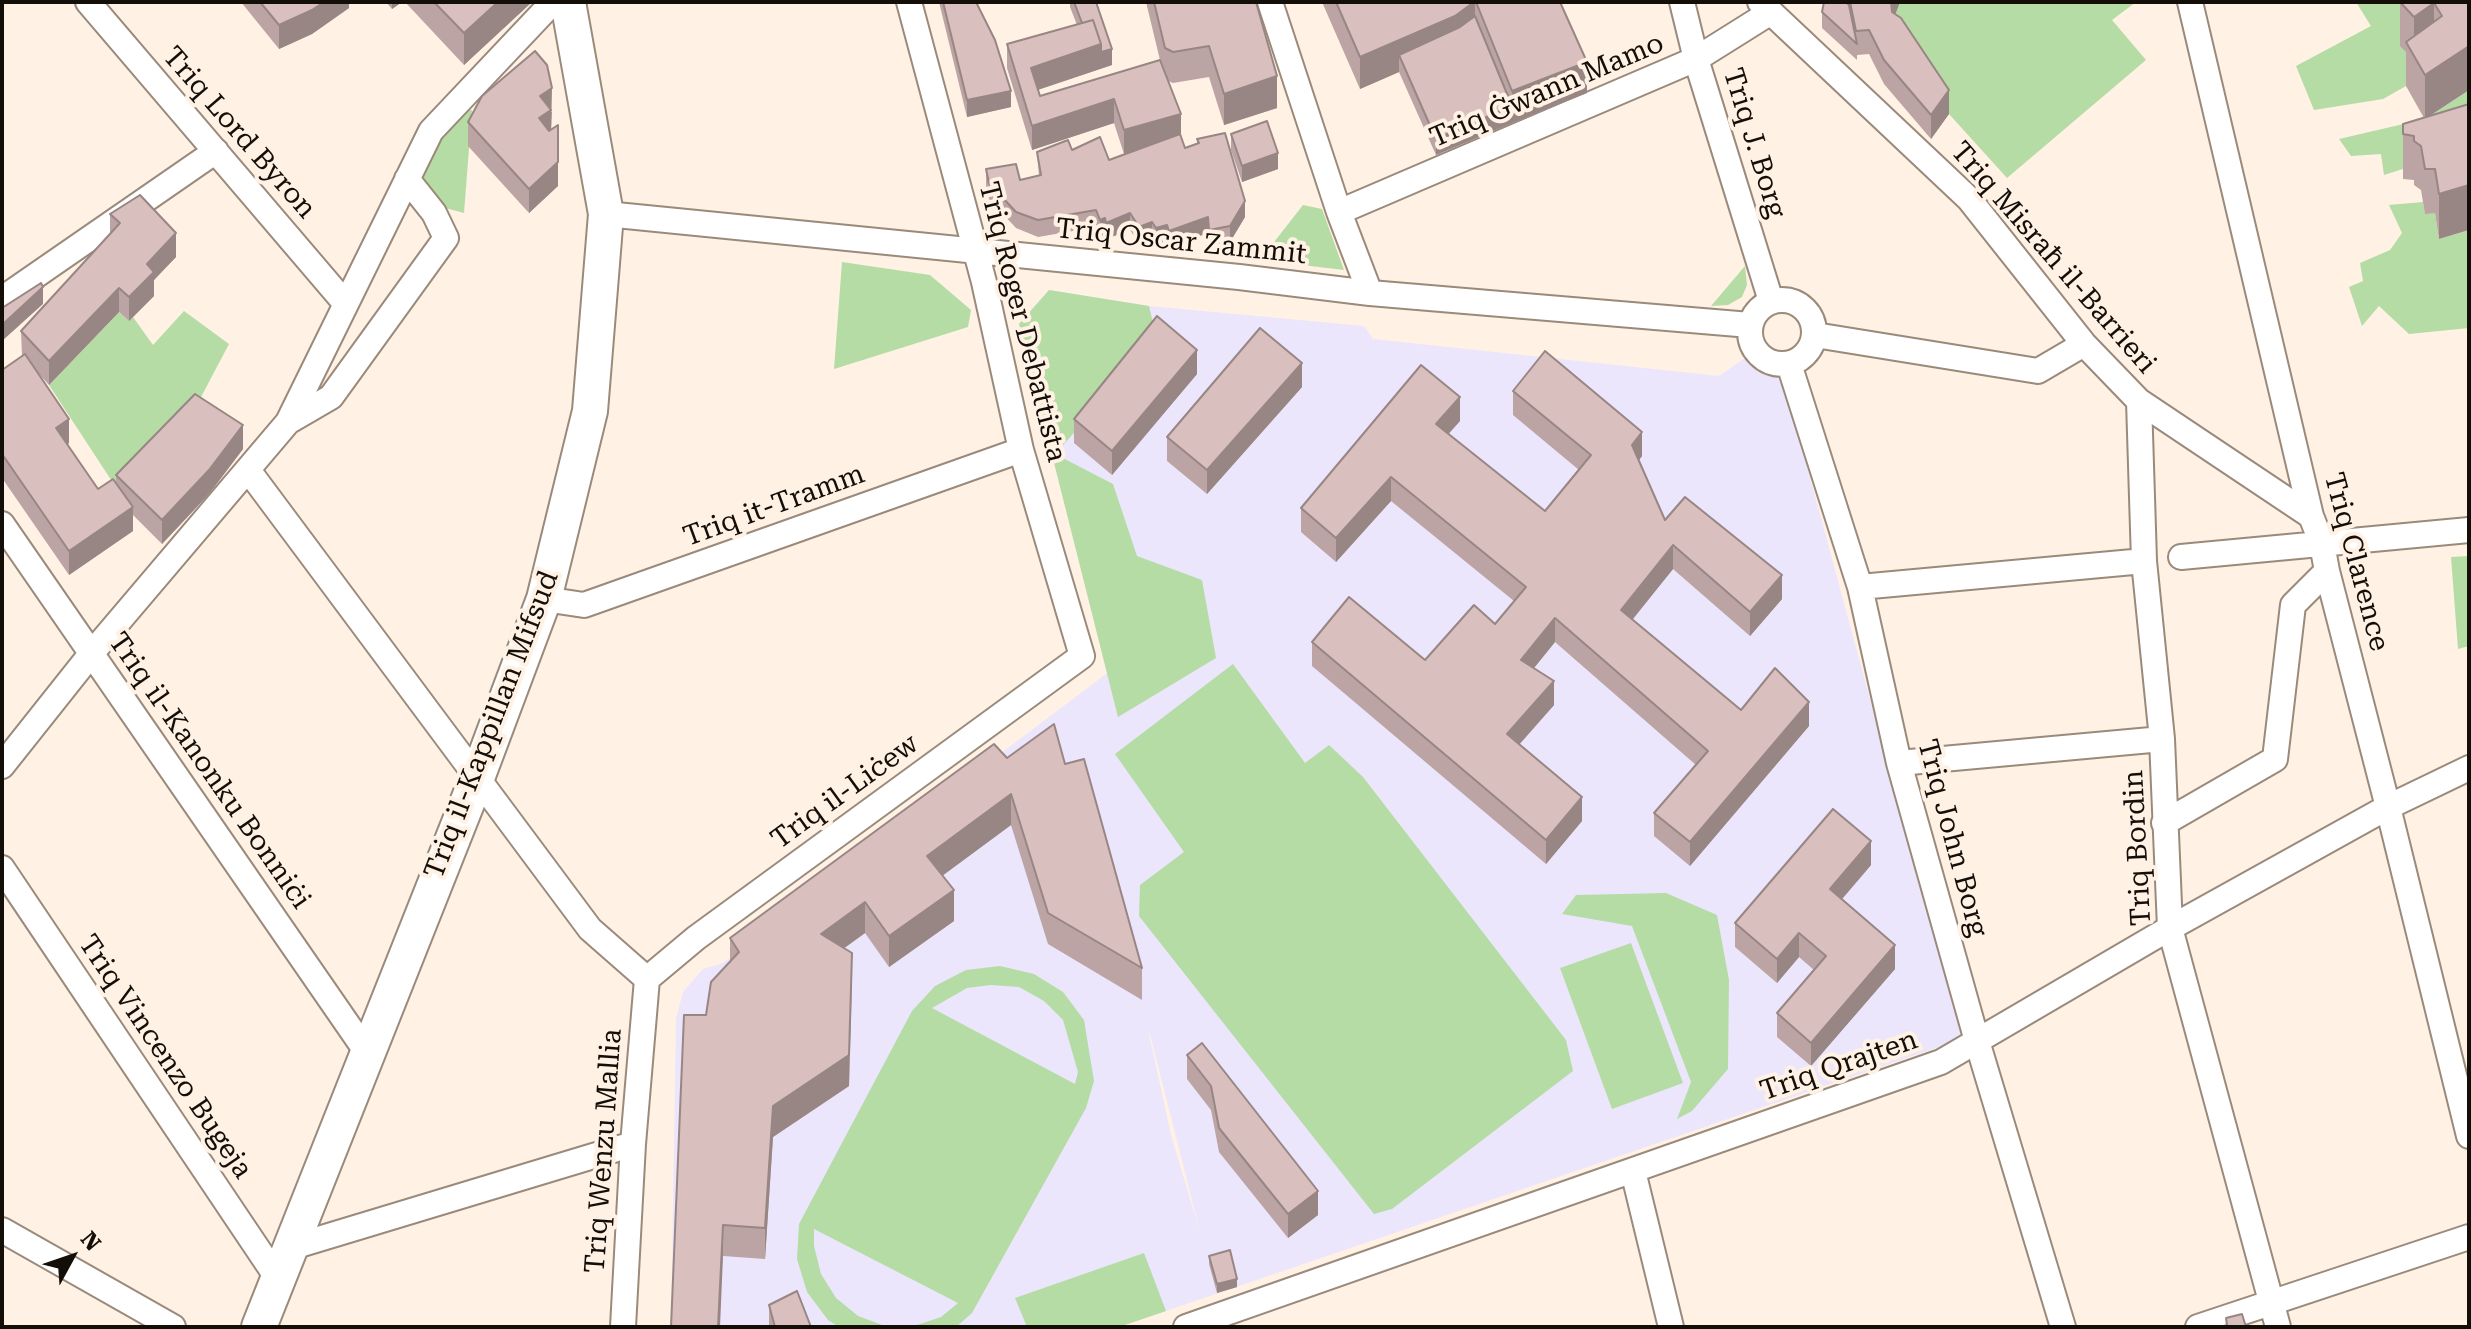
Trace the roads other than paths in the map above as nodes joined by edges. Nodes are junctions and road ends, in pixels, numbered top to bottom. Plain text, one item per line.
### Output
1 (88, 2) edge
2 (553, 2) edge
3 (568, 2) edge
4 (909, 2) edge
5 (1270, 2) edge
6 (1682, 2) edge
7 (2190, 2) edge
8 (1767, 5) edge
9 (1696, 59) junction
10 (216, 151) junction
11 (407, 179) junction
12 (1339, 212) junction
13 (606, 214) junction
14 (976, 251) junction
15 (1370, 293) junction
16 (2, 299) edge
17 (1771, 301) junction
18 (345, 303) junction
19 (1750, 325) junction
20 (1815, 335) junction
21 (2084, 344) junction
22 (1789, 364) junction
23 (2139, 401) junction
24 (288, 422) junction
25 (1021, 450) junction
26 (248, 470) junction
27 (2311, 516) junction
28 (2469, 530) edge
29 (4, 531) edge
30 (2322, 544) junction
31 (2181, 557) dead end
32 (2144, 561) junction
33 (2327, 571) junction
34 (1860, 587) junction
35 (544, 599) junction
36 (91, 654) junction
37 (1082, 656) joint
38 (2162, 739) junction
39 (1899, 763) junction
40 (2, 766) edge
41 (2469, 768) edge
42 (477, 778) junction
43 (2388, 807) junction
44 (2164, 823) junction
45 (2, 868) edge
46 (2170, 928) junction
47 (647, 979) junction
48 (1977, 1041) junction
49 (366, 1051) junction
50 (2469, 1136) edge
51 (633, 1144) junction
52 (1633, 1171) junction
53 (2, 1230) edge
54 (2469, 1237) edge
55 (283, 1264) junction
56 (2272, 1301) junction
57 (1245, 1318) edge
58 (173, 1327) edge
59 (259, 1327) edge
60 (623, 1327) edge
61 (1186, 1327) edge
62 (1671, 1327) edge
63 (2063, 1327) edge
64 (2198, 1327) edge
65 (2278, 1327) edge

1 - 10 street, Triq Lord Byron
2 - 11 street
3 - 13 street, Triq il-Kappillan Mifsud
4 - 14 street, Triq Roger Debattista
5 - 12 street
6 - 9 street, Triq J. Borg
7 - 27 street, Triq Clarence
8 - 9 street, Triq Ġwann Mamo
8 - 21 street, Triq Misraħ il-Barrieri
9 - 12 street, Triq Ġwann Mamo
9 - 17 street, Triq J. Borg
10 - 16 street
10 - 18 street, Triq Lord Byron
11 - 18 street
11 - 24 street
12 - 15 street
13 - 14 street, Triq Oscar Zammit
13 - 35 street, Triq il-Kappillan Mifsud
14 - 15 street, Triq Oscar Zammit
14 - 25 street, Triq Roger Debattista
15 - 19 street, Triq Oscar Zammit
17 - 19 street
17 - 20 street
18 - 24 street
19 - 22 street
20 - 21 street
20 - 22 street
21 - 23 street, Triq Misraħ il-Barrieri
22 - 34 street, Triq John Borg
23 - 27 street, Triq Misraħ il-Barrieri
23 - 32 street, Triq Bordin
24 - 26 street
25 - 35 street, Triq it-Tramm
25 - 37 street, Triq Roger Debattista
26 - 36 street
26 - 42 street
27 - 30 street, Triq Clarence
28 - 30 street
29 - 36 street, Triq il-Kanonku Bonniċi
30 - 31 street
30 - 33 street, Triq Clarence
32 - 34 street
32 - 38 street, Triq Bordin
33 - 43 street, Triq Clarence
33 - 44 street
34 - 39 street, Triq John Borg
35 - 42 street, Triq il-Kappillan Mifsud
36 - 40 street
36 - 49 street, Triq il-Kanonku Bonniċi
37 - 47 street, Triq il-Liċew
38 - 39 street
38 - 44 street, Triq Bordin
39 - 48 street, Triq John Borg
41 - 43 street, Triq Qrajten
42 - 47 street
42 - 49 street, Triq il-Kappillan Mifsud
43 - 46 street, Triq Qrajten
43 - 50 street, Triq Clarence
44 - 46 street, Triq Bordin
45 - 55 street, Triq Vincenzo Bugeja
46 - 48 street, Triq Qrajten
46 - 56 street, Triq Bordin
47 - 51 street, Triq Wenzu Mallia
48 - 52 street, Triq Qrajten
48 - 63 street, Triq John Borg
49 - 55 street, Triq il-Kappillan Mifsud
51 - 55 street
51 - 60 street, Triq Wenzu Mallia
52 - 57 street, Triq Qrajten
52 - 62 street
53 - 58 street
54 - 56 street
55 - 59 street, Triq il-Kappillan Mifsud
56 - 64 street
56 - 65 street, Triq Bordin
57 - 61 street, Triq Qrajten

